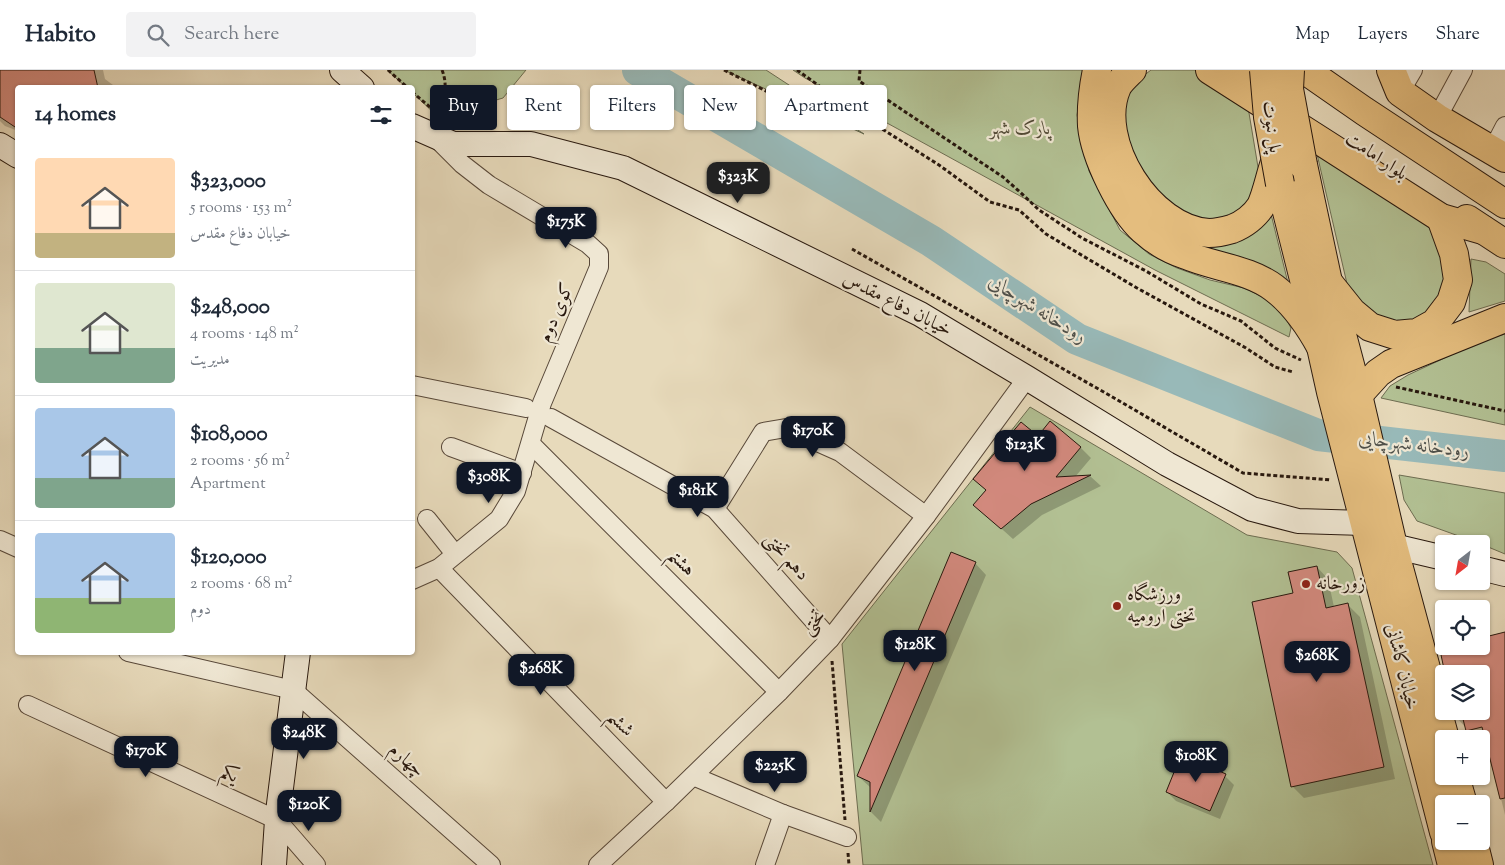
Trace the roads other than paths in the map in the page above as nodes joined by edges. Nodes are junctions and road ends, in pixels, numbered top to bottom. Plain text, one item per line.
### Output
1 (342, 70) edge
2 (1097, 70) edge
3 (1132, 70) edge
4 (1210, 70) edge
5 (1246, 70) edge
6 (1264, 70) edge
7 (1290, 70) edge
8 (1305, 70) edge
9 (1463, 70) edge
10 (1401, 77) edge
11 (359, 85) edge
12 (1437, 118) junction
13 (1505, 126) edge
14 (422, 131) edge
15 (0, 145) edge
16 (15, 154) edge
17 (1499, 154) edge
18 (1278, 172) junction
19 (1505, 204) edge
20 (1441, 218) junction
21 (1494, 237) edge
22 (1328, 282) junction
23 (1505, 318) edge
24 (1313, 350) junction
25 (1027, 378) junction
26 (415, 386) edge
27 (1358, 395) junction
28 (539, 412) junction
29 (531, 444) junction
30 (451, 447) dead end
31 (522, 473) junction
32 (715, 509) junction
33 (926, 516) junction
34 (427, 519) dead end
35 (1376, 523) junction
36 (0, 540) edge
37 (15, 547) edge
38 (1435, 553) edge
39 (455, 554) junction
40 (439, 568) junction
41 (1490, 570) edge
42 (1505, 574) edge
43 (415, 579) edge
44 (830, 639) junction
45 (150, 655) edge
46 (298, 655) edge
47 (172, 658) edge
48 (293, 690) junction
49 (779, 692) junction
50 (28, 705) dead end
51 (1442, 730) edge
52 (693, 776) junction
53 (1436, 795) edge
54 (666, 802) junction
55 (783, 814) junction
56 (277, 820) junction
57 (847, 837) road end
58 (1448, 850) edge
59 (1475, 850) edge
60 (274, 865) edge
61 (316, 865) edge
62 (491, 865) edge
63 (598, 865) edge
64 (765, 865) edge
65 (1452, 865) edge
66 (1479, 865) edge

1 - 11 street
2 - 24 main road
3 - 18 main road
4 - 20 main road
5 - 21 main road, بلوار امامت
6 - 18 main road, پل نبوت, bridge
7 - 22 main road, پل نبوت, bridge
8 - 19 main road, بلوار امامت
9 - 12 street
10 - 12 main road
12 - 17 main road
13 - 17 street
14 - 25 street, خیابان دفاع مقدس
14 - 28 street, کوی دوم
15 - 16 street
18 - 24 main road, پل نبوت
20 - 21 main road
20 - 22 main road
22 - 27 main road, پل نبوت
23 - 27 main road
24 - 35 main road, پل نبوت
25 - 33 street, تختی
25 - 35 street, خیابان دفاع مقدس
26 - 28 street, دهم تختی
27 - 35 main road, پل نبوت
28 - 29 street
28 - 32 street, دهم تختی
29 - 31 street
29 - 49 street, هشتم
30 - 31 street
31 - 39 street
32 - 33 street
32 - 44 street, دهم تختی
33 - 44 street, تختی
34 - 39 street
35 - 38 street, خیابان دفاع مقدس
35 - 51 main road, خیابان کاشانی
35 - 53 main road, خیابان کاشانی
36 - 37 street
39 - 40 street
40 - 43 street
40 - 54 street, ششم
41 - 42 street
44 - 49 street, تختی
45 - 47 street
46 - 48 street
47 - 48 street
48 - 56 street
48 - 62 street, چهارم
49 - 52 street, تختی
50 - 56 street, یکم
52 - 54 street, تختی
52 - 55 street
54 - 63 street, تختی
55 - 57 street
55 - 64 street
56 - 60 street
56 - 61 street
58 - 65 main road
59 - 66 main road

